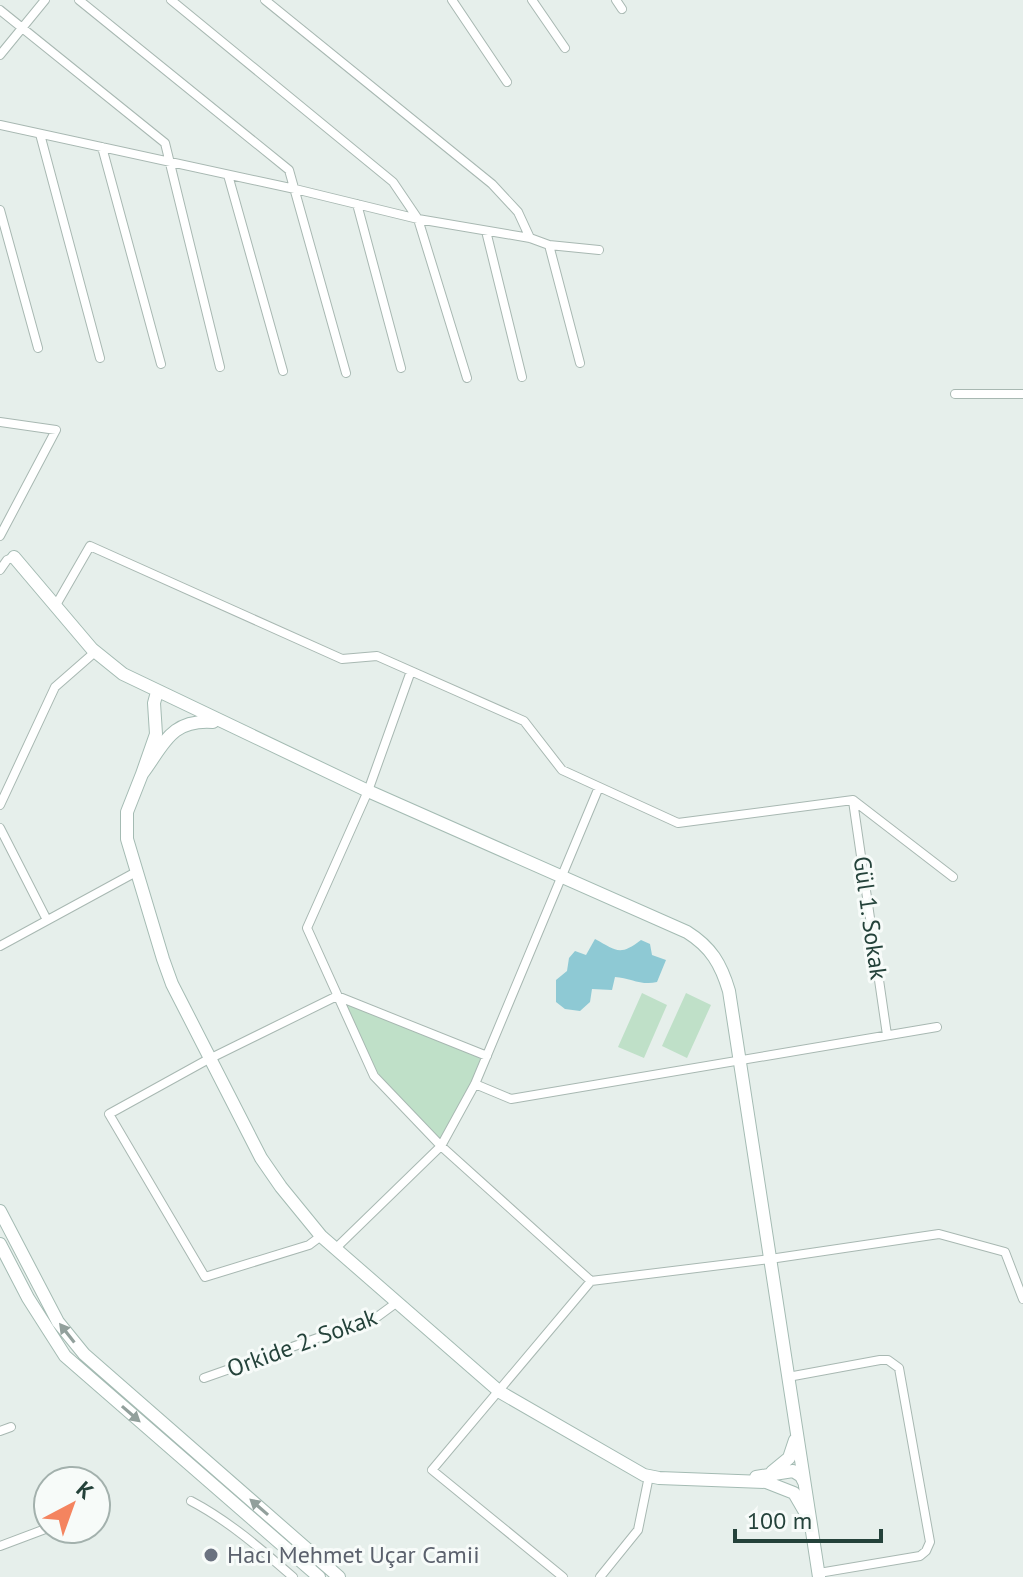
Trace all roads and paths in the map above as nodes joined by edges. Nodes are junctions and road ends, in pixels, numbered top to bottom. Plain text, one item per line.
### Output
1 (45, 0) edge
2 (79, 0) edge
3 (171, 0) edge
4 (265, 0) edge
5 (452, 0) edge
6 (532, 0) edge
7 (616, 0) edge
8 (622, 9) dead end
9 (0, 10) edge
10 (22, 28) junction
11 (565, 48) dead end
12 (0, 55) edge
13 (507, 82) dead end
14 (0, 125) edge
15 (40, 134) junction
16 (102, 147) junction
17 (170, 162) junction
18 (228, 175) junction
19 (295, 189) junction
20 (357, 204) junction
21 (0, 210) edge
22 (418, 219) junction
23 (486, 231) junction
24 (530, 238) junction
25 (549, 245) junction
26 (599, 250) dead end
27 (38, 348) dead end
28 (100, 358) dead end
29 (580, 363) dead end
30 (161, 364) dead end
31 (220, 367) dead end
32 (401, 368) dead end
33 (283, 371) dead end
34 (346, 373) dead end
35 (522, 377) dead end
36 (467, 378) dead end
37 (955, 394) dead end
38 (1023, 394) edge
39 (0, 422) edge
40 (0, 536) edge
41 (14, 557) joint
42 (0, 570) edge
43 (56, 605) junction
44 (95, 652) junction
45 (411, 671) junction
46 (157, 692) junction
47 (171, 699) junction
48 (222, 723) junction
49 (172, 732) junction
50 (142, 774) junction
51 (599, 787) junction
52 (368, 791) junction
53 (853, 800) junction
54 (0, 805) edge
55 (0, 828) edge
56 (136, 872) junction
57 (563, 877) junction
58 (953, 877) dead end
59 (47, 920) junction
60 (0, 946) edge
61 (337, 996) junction
62 (937, 1027) dead end
63 (887, 1035) junction
64 (487, 1056) junction
65 (209, 1059) junction
66 (739, 1059) junction
67 (475, 1084) junction
68 (441, 1146) junction
69 (0, 1211) edge
70 (321, 1236) junction
71 (0, 1244) edge
72 (335, 1249) junction
73 (770, 1259) junction
74 (591, 1281) junction
75 (1023, 1299) edge
76 (396, 1303) junction
77 (109, 1376) junction
78 (788, 1377) junction
79 (204, 1378) dead end
80 (100, 1387) junction
81 (500, 1392) junction
82 (11, 1427) dead end
83 (796, 1429) junction
84 (0, 1431) edge
85 (768, 1474) junction
86 (649, 1476) junction
87 (741, 1479) junction
88 (804, 1482) junction
89 (191, 1501) dead end
90 (811, 1522) junction
91 (32, 1534) edge
92 (0, 1546) edge
93 (819, 1575) edge
94 (293, 1577) edge
95 (319, 1577) edge
96 (339, 1577) edge
97 (563, 1577) edge
98 (600, 1577) edge

1 - 10 street
2 - 19 street
3 - 22 street
4 - 24 street
5 - 13 street
6 - 11 street
7 - 8 street
9 - 10 street
10 - 12 street
10 - 17 street
14 - 15 street
15 - 16 street
15 - 28 street
16 - 17 street
16 - 30 street
17 - 18 street
17 - 31 street
18 - 19 street
18 - 33 street
19 - 20 street
19 - 34 street
20 - 22 street
20 - 32 street
21 - 27 street
22 - 23 street
22 - 36 street
23 - 24 street
23 - 35 street
24 - 25 street
25 - 26 street
25 - 29 street
37 - 38 street
39 - 40 street
41 - 42 street
41 - 43 street
43 - 44 street
43 - 45 street
44 - 46 street
44 - 54 street
45 - 51 street
45 - 52 street
46 - 47 street
46 - 50 street
47 - 48 street
47 - 49 street
48 - 49 street
48 - 52 street
49 - 50 street
50 - 56 street
51 - 53 street
51 - 57 street
52 - 57 street
52 - 61 street
53 - 58 street
53 - 63 street, Gül 1. Sokak
55 - 59 street
56 - 59 street
56 - 65 street
57 - 64 street
57 - 66 street
59 - 60 street
61 - 64 street
61 - 65 street
61 - 68 street
62 - 63 street
63 - 66 street
64 - 67 street
65 - 70 street
65 - 70 street
66 - 67 street
66 - 73 street
67 - 68 street
68 - 72 street
68 - 74 street
77 -> 69 street
70 - 72 street
71 - 80 street
72 - 76 street
73 - 74 street
73 - 75 street
73 - 78 street
74 - 81 street
76 - 79 street, Orkide 2. Sokak
76 - 81 street
77 - 80 street
96 -> 77 street
78 - 83 street
78 - 93 street
80 -> 95 street
81 - 86 street
81 - 97 street
82 - 84 street
83 - 85 street
83 - 88 street
85 - 87 street
85 - 88 street
86 - 87 street
86 - 98 street
87 - 90 street
88 - 90 street
89 - 94 street
90 - 93 street
91 - 92 street

